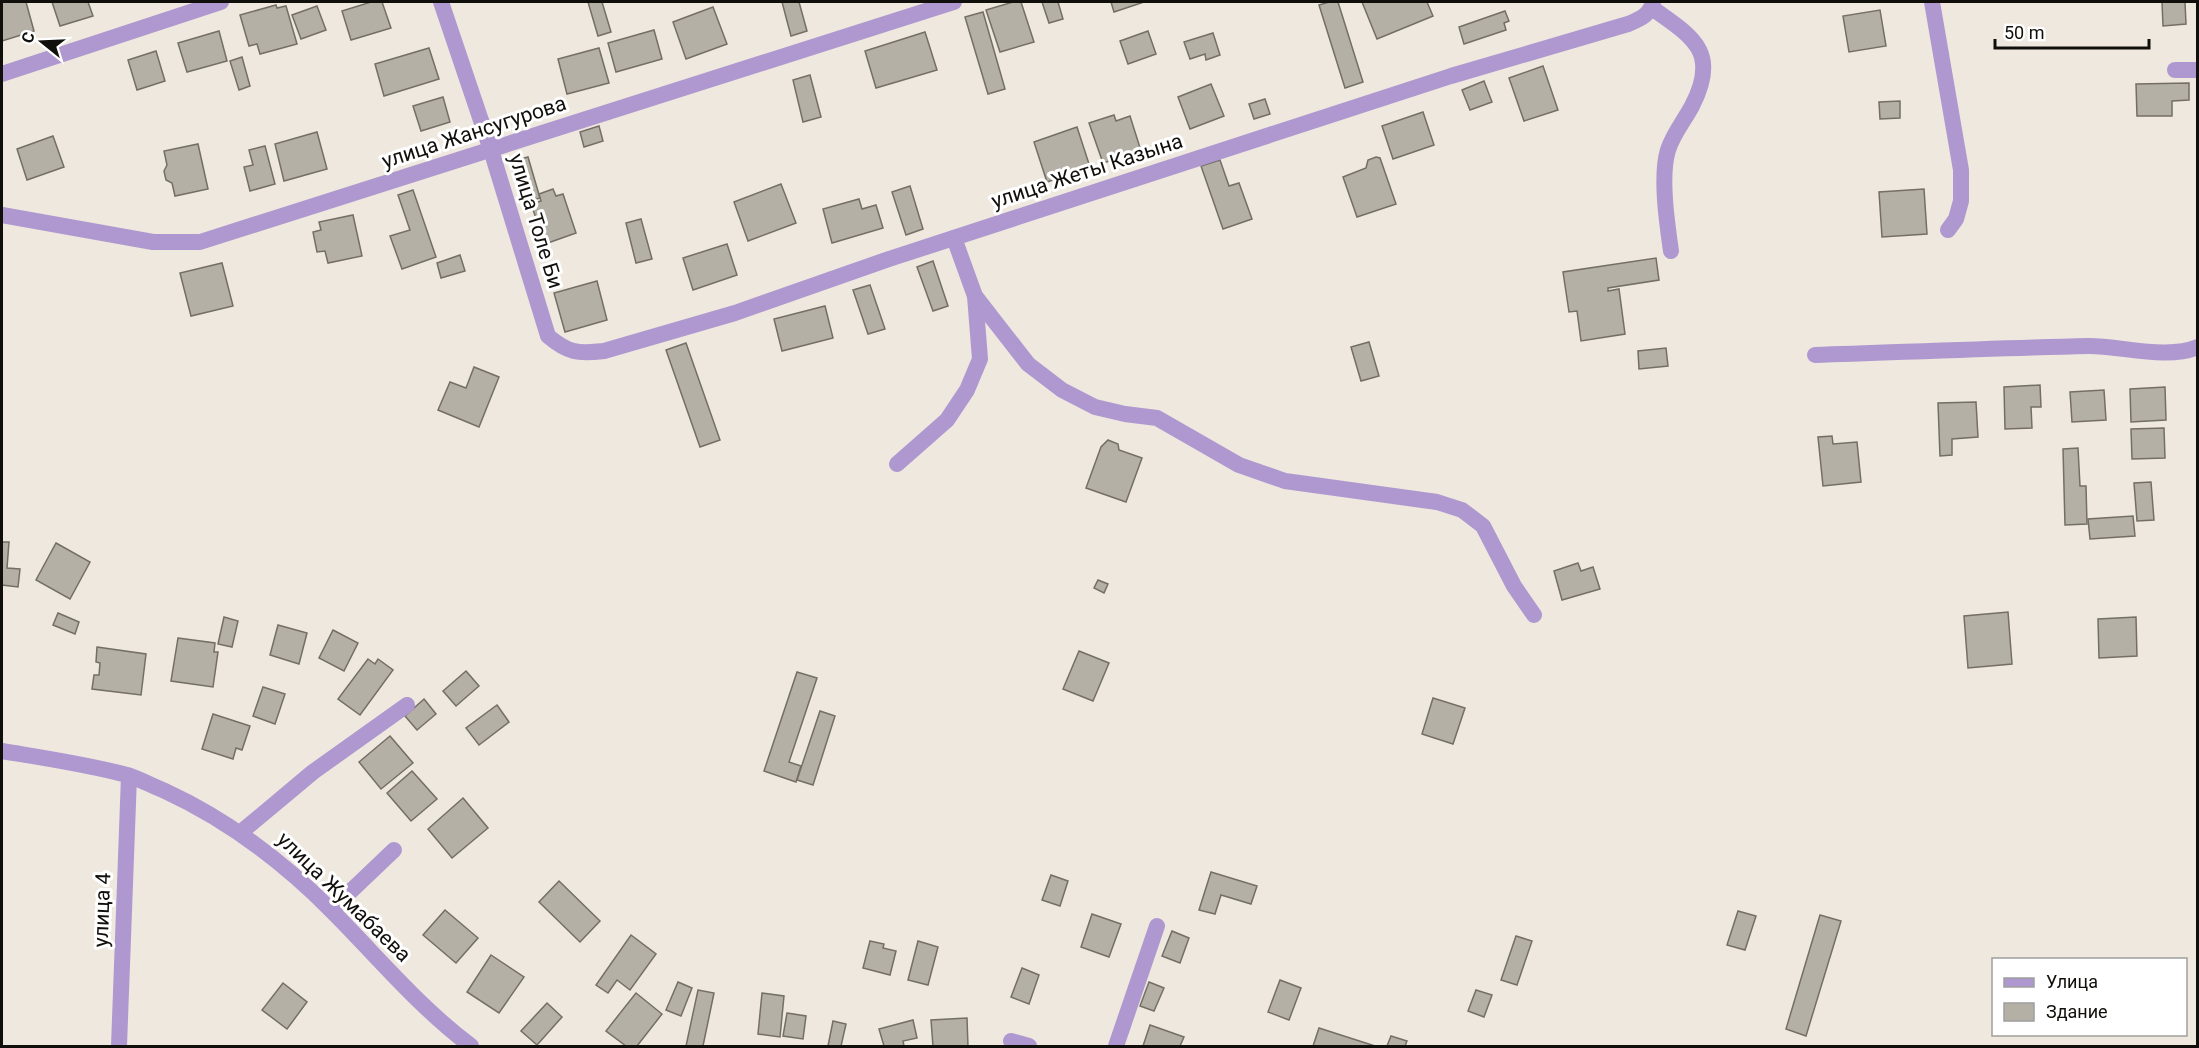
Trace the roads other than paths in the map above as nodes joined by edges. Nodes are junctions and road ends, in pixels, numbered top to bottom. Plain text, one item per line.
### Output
1 (222, 2) edge
2 (441, 2) edge
3 (954, 2) edge
4 (1932, 2) edge
5 (1652, 5) edge
6 (2175, 70) dead end
7 (2198, 70) edge
8 (2, 74) edge
9 (491, 150) junction
10 (2, 215) edge
11 (1948, 230) dead end
12 (954, 238) junction
13 (1671, 251) dead end
14 (975, 296) junction
15 (542, 318) joint
16 (2198, 347) edge
17 (1815, 356) dead end
18 (897, 464) dead end
19 (1534, 615) dead end
20 (407, 705) dead end
21 (2, 751) edge
22 (129, 776) junction
23 (240, 832) junction
24 (394, 850) dead end
25 (331, 910) junction
26 (1157, 926) dead end
27 (1011, 1041) dead end
28 (119, 1047) edge
29 (471, 1047) edge
30 (1029, 1047) edge
31 (1116, 1047) edge

1 - 8 street
2 - 9 street, улица Толе Би
3 - 9 street, улица Жансугурова
4 - 11 street
5 - 12 street, улица Жеты Казына
5 - 13 street
6 - 7 street
9 - 10 street, улица Жансугурова
9 - 15 street, улица Толе Би
12 - 14 street
12 - 15 street, улица Жеты Казына
14 - 18 street
14 - 19 street
16 - 17 street
20 - 23 street
21 - 22 street, улица Жумабаева
22 - 23 street, улица Жумабаева
22 - 28 street, улица 4
23 - 25 street, улица Жумабаева
24 - 25 street
25 - 29 street, улица Жумабаева
26 - 31 street
27 - 30 street

